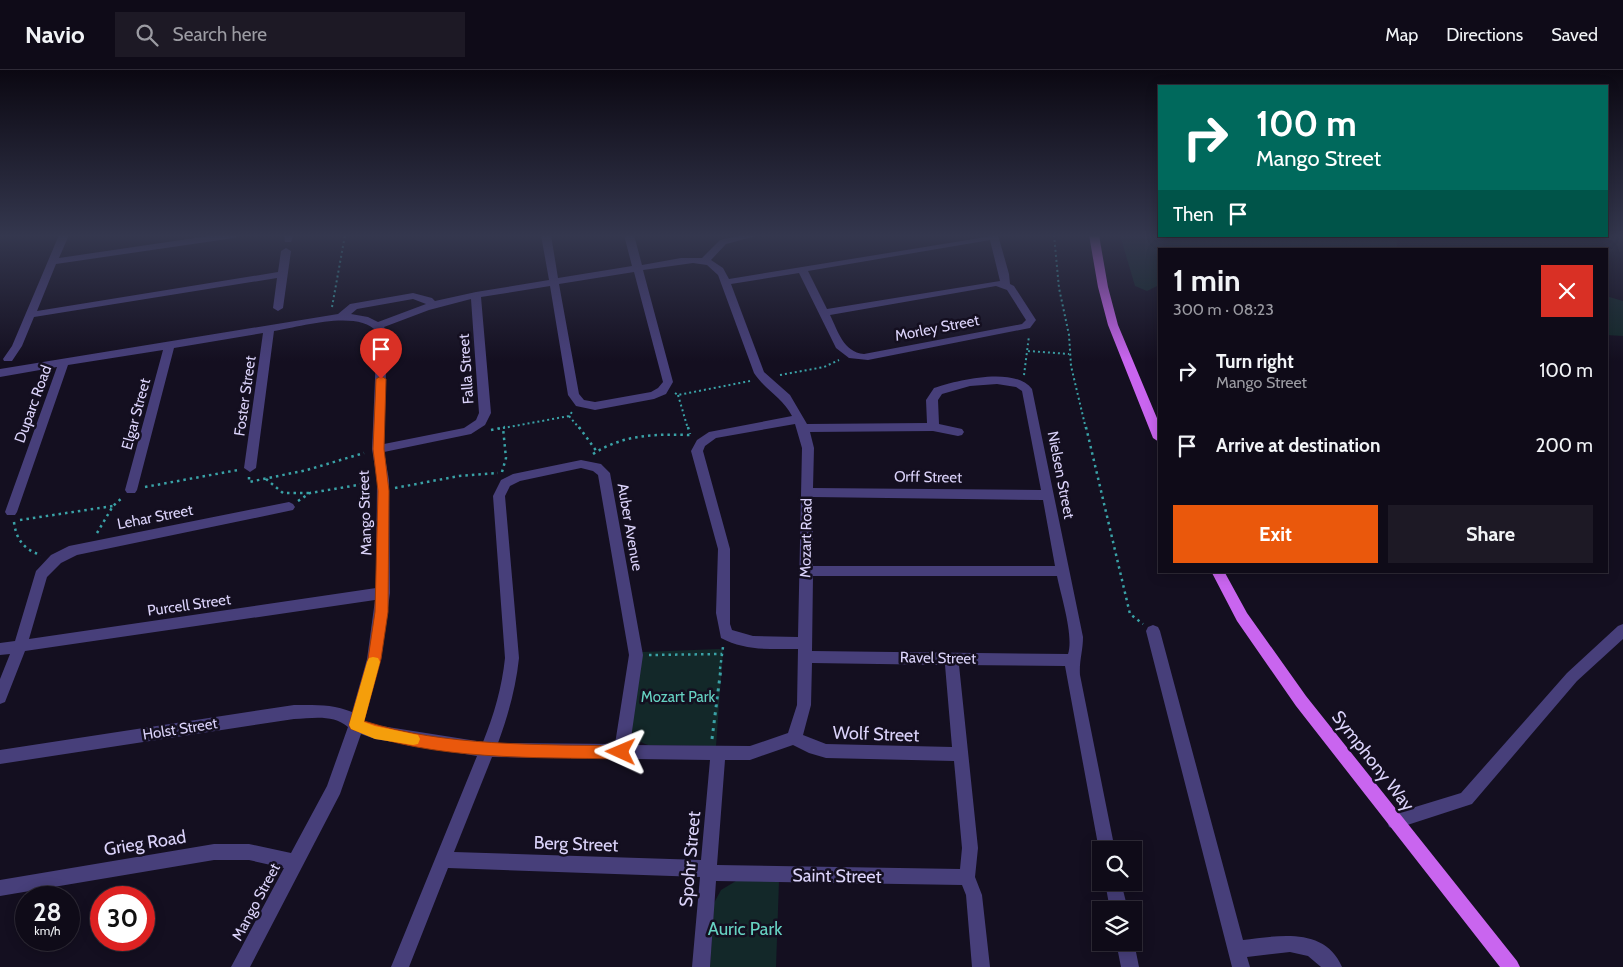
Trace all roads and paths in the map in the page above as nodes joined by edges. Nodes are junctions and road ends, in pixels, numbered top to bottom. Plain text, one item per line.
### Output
1 (46, 277) edge
2 (265, 277) edge
3 (283, 277) edge
4 (337, 277) edge
5 (553, 277) edge
6 (585, 277) edge
7 (641, 277) edge
8 (723, 277) edge
9 (759, 277) edge
10 (806, 277) edge
11 (1006, 277) edge
12 (1058, 277) edge
13 (1101, 277) edge
14 (554, 282) junction
15 (726, 282) junction
16 (1005, 284) junction
17 (476, 295) junction
18 (433, 305) junction
19 (278, 308) dead end
20 (824, 313) junction
21 (30, 315) junction
22 (337, 318) junction
23 (1029, 324) junction
24 (377, 326) junction
25 (269, 329) junction
26 (169, 345) junction
27 (1028, 351) junction
28 (1070, 354) junction
29 (3, 361) edge
30 (64, 362) junction
31 (1022, 385) junction
32 (678, 395) dead end
33 (580, 403) junction
34 (569, 416) junction
35 (801, 423) junction
36 (477, 426) junction
37 (933, 427) junction
38 (503, 428) junction
39 (958, 432) dead end
40 (690, 435) junction
41 (713, 435) junction
42 (1158, 435) edge
43 (378, 449) junction
44 (597, 452) junction
45 (581, 464) junction
46 (250, 468) junction
47 (501, 473) junction
48 (517, 477) junction
49 (266, 479) junction
50 (384, 486) junction
51 (132, 490) junction
52 (807, 492) junction
53 (312, 493) junction
54 (1049, 495) junction
55 (113, 506) junction
56 (289, 507) joint
57 (11, 512) dead end
58 (88, 547) junction
59 (56, 559) junction
60 (806, 571) junction
61 (1064, 571) junction
62 (1218, 573) edge
63 (383, 593) junction
64 (1623, 630) edge
65 (1153, 631) joint
66 (726, 634) junction
67 (20, 646) junction
68 (0, 650) edge
69 (805, 650) junction
70 (722, 654) junction
71 (636, 655) junction
72 (950, 658) junction
73 (1072, 660) junction
74 (0, 697) edge
75 (356, 725) junction
76 (794, 738) junction
77 (487, 750) junction
78 (621, 752) junction
79 (714, 754) junction
80 (960, 754) junction
81 (0, 757) edge
82 (1395, 821) junction
83 (1105, 841) edge
84 (442, 860) junction
85 (296, 862) junction
86 (708, 871) junction
87 (967, 877) junction
88 (0, 888) edge
89 (1127, 951) edge
90 (1239, 959) edge
91 (240, 967) edge
92 (400, 967) edge
93 (701, 967) edge
94 (981, 967) edge
95 (1130, 967) edge
96 (1333, 967) edge
97 (1511, 967) edge

1 - 21 street
2 - 21 street
3 - 19 street
4 - 22 path
5 - 14 street
6 - 14 street
7 - 33 street
8 - 15 street, Mozart Road
9 - 15 street
10 - 20 street, Morley Street
11 - 16 street
12 - 28 path
13 - 42 main road
14 - 17 street
14 - 33 street
15 - 35 street, Mozart Road
16 - 20 street
16 - 23 street
17 - 18 street
17 - 36 street, Falla Street
18 - 22 street
18 - 24 street
20 - 23 street, Morley Street
21 - 29 street
22 - 24 street
22 - 25 street
23 - 27 path
24 - 43 street, Mango Street
25 - 26 street
25 - 46 street, Foster Street
26 - 30 street
26 - 51 street, Elgar Street
27 - 28 path
27 - 31 path
28 - 65 path
29 - 30 street
30 - 57 street, Duparc Road
31 - 37 street
31 - 54 street, Nielsen Street
32 - 40 path
33 - 34 path
34 - 38 path
34 - 44 path
35 - 37 street
35 - 41 street
35 - 52 street, Mozart Road
36 - 38 path
36 - 43 street, Falla Street
37 - 39 street
38 - 47 path
40 - 41 path
40 - 44 path
41 - 66 street
43 - 49 path
43 - 50 street, Mango Street
44 - 45 path
45 - 48 street
45 - 71 street, Auber Avenue
46 - 49 path
46 - 51 path
47 - 48 path
47 - 50 path
48 - 77 street
49 - 53 path
50 - 53 path
50 - 63 street, Mango Street
51 - 55 path
52 - 54 street, Orff Street
52 - 60 street, Mozart Road
53 - 56 path
54 - 61 street, Nielsen Street
55 - 58 path
55 - 59 path
56 - 58 street, Lehar Street
58 - 59 street, Lehar Street
59 - 67 street, Lehar Street
60 - 61 street
60 - 69 street, Mozart Road
61 - 73 street
62 - 82 main road, Symphony Way
63 - 67 street, Purcell Street
63 - 75 street, Mango Street
64 - 82 street
65 - 90 street
66 - 69 street, Ravel Street
66 - 70 path
67 - 68 street, Purcell Street
67 - 74 street
69 - 72 street, Ravel Street
69 - 76 street, Mozart Road
70 - 71 path
70 - 79 path
71 - 78 street, Auber Avenue
72 - 73 street, Ravel Street
72 - 80 street
73 - 83 street
75 - 77 street
75 - 81 street, Holst Street
75 - 85 street, Mango Street
76 - 79 street
76 - 80 street, Wolf Street
77 - 78 street
77 - 84 street
78 - 79 street
79 - 86 street, Spohr Street
80 - 87 street
82 - 97 main road, Symphony Way
84 - 86 street, Berg Street
84 - 92 street
85 - 88 street, Grieg Road
85 - 91 street, Mango Street
86 - 87 street, Saint Street
86 - 93 street, Spohr Street
87 - 94 street
89 - 95 street
90 - 96 street

